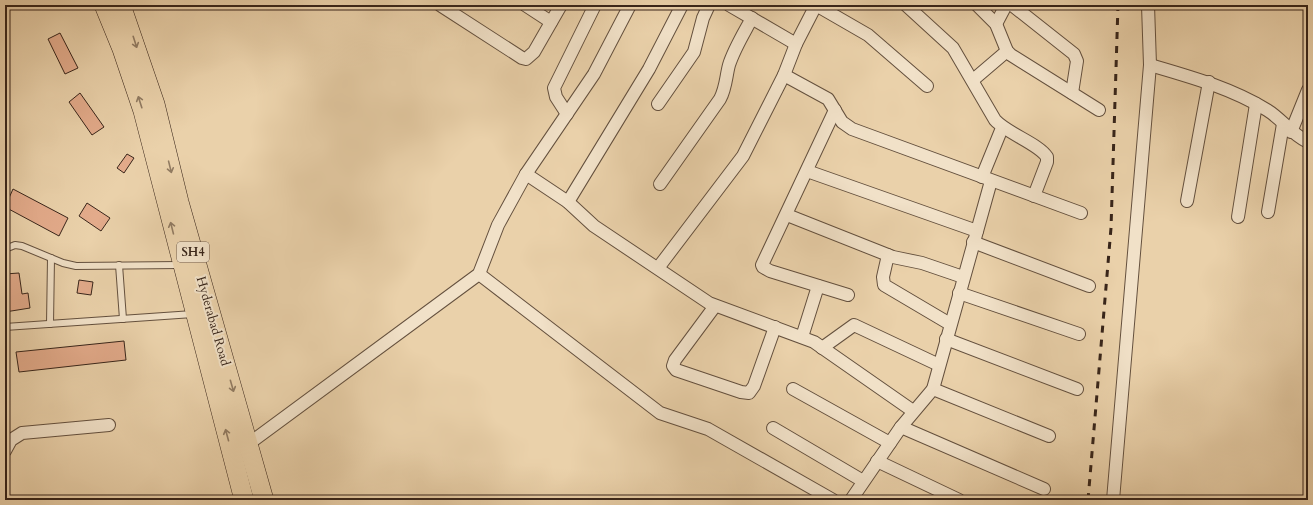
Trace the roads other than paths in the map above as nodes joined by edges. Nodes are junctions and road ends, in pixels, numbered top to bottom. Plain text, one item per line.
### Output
1 (104, 5) edge
2 (122, 5) edge
3 (440, 5) edge
4 (524, 5) edge
5 (561, 5) edge
6 (595, 5) edge
7 (630, 5) edge
8 (682, 5) edge
9 (709, 5) edge
10 (729, 5) edge
11 (906, 5) edge
12 (978, 5) edge
13 (1006, 5) edge
14 (1012, 5) edge
15 (1148, 5) edge
16 (752, 18) junction
17 (551, 22) junction
18 (996, 24) junction
19 (796, 44) junction
20 (1007, 51) junction
21 (1150, 65) junction
22 (784, 75) junction
23 (973, 80) junction
24 (1209, 82) junction
25 (927, 86) dead end
26 (1308, 90) edge
27 (1072, 93) junction
28 (658, 104) dead end
29 (1256, 104) junction
30 (836, 110) junction
31 (1099, 110) dead end
32 (567, 114) junction
33 (1002, 128) junction
34 (1287, 128) junction
35 (1308, 142) edge
36 (807, 171) junction
37 (526, 174) junction
38 (986, 179) junction
39 (660, 184) dead end
40 (1034, 196) junction
41 (568, 202) junction
42 (1187, 202) dead end
43 (1268, 212) dead end
44 (1081, 213) dead end
45 (787, 215) junction
46 (1238, 218) dead end
47 (975, 237) junction
48 (5, 249) edge
49 (888, 255) junction
50 (51, 258) junction
51 (182, 265) junction
52 (119, 266) junction
53 (658, 268) junction
54 (479, 274) junction
55 (963, 277) junction
56 (818, 286) junction
57 (1089, 286) dead end
58 (959, 293) junction
59 (848, 295) dead end
60 (715, 306) junction
61 (194, 314) junction
62 (123, 319) junction
63 (50, 324) junction
64 (950, 324) junction
65 (5, 327) edge
66 (775, 327) junction
67 (1079, 334) dead end
68 (802, 337) junction
69 (946, 339) junction
70 (822, 348) junction
71 (939, 365) junction
72 (793, 389) dead end
73 (933, 389) junction
74 (1077, 389) dead end
75 (913, 412) junction
76 (109, 425) dead end
77 (901, 427) junction
78 (773, 428) dead end
79 (1049, 436) dead end
80 (890, 443) junction
81 (249, 445) junction
82 (5, 451) edge
83 (232, 455) junction
84 (877, 461) junction
85 (863, 481) junction
86 (1044, 489) dead end
87 (244, 500) edge
88 (264, 500) edge
89 (833, 500) edge
90 (851, 500) edge
91 (959, 500) edge
92 (1113, 500) edge

51 -> 1 main road, Hyderabad Road / SH4
2 -> 81 main road, Hyderabad Road / SH4
3 - 17 street
4 - 17 street
5 - 17 street
6 - 32 street
7 - 32 street
8 - 41 street
9 - 28 street
10 - 16 street
11 - 23 street
12 - 18 street
13 - 18 street
14 - 27 street
15 - 21 street
16 - 19 street
16 - 39 street
18 - 20 street
19 - 22 street
19 - 25 street
20 - 23 street
20 - 27 street
21 - 24 street
21 - 92 street
22 - 30 street
22 - 53 street
23 - 33 street
24 - 29 street
24 - 42 street
26 - 34 street
27 - 31 street
29 - 34 street
29 - 46 street
30 - 36 street
30 - 38 street
32 - 37 street
33 - 38 street
33 - 40 street
34 - 35 street
34 - 43 street
36 - 45 street
36 - 47 street
37 - 41 street
37 - 54 street
38 - 40 street
38 - 47 street
40 - 44 street
41 - 53 street
45 - 49 street
45 - 56 street
47 - 55 street
47 - 57 street
48 - 50 lane
49 - 55 street
49 - 64 street
50 - 52 lane
50 - 63 lane
51 - 52 lane
51 - 61 main road, Hyderabad Road / SH4
52 - 62 lane
53 - 60 street
54 - 81 street
54 - 89 street
55 - 58 street
56 - 59 street
56 - 68 street
58 - 64 street
58 - 67 street
60 - 66 street
60 - 66 street
61 - 62 lane
83 -> 61 main road, Hyderabad Road / SH4
62 - 63 lane
63 - 65 lane
64 - 69 street
66 - 68 street
68 - 70 street
69 - 71 street
69 - 74 street
70 - 71 street
70 - 75 street
71 - 73 street
72 - 80 street
73 - 75 street
73 - 79 street
75 - 77 street
76 - 82 street
77 - 80 street
77 - 86 street
78 - 85 street
80 - 84 street
81 - 83 street
81 - 88 main road, Hyderabad Road / SH4
83 - 87 main road, Hyderabad Road / SH4
84 - 85 street
84 - 91 street
85 - 90 street

